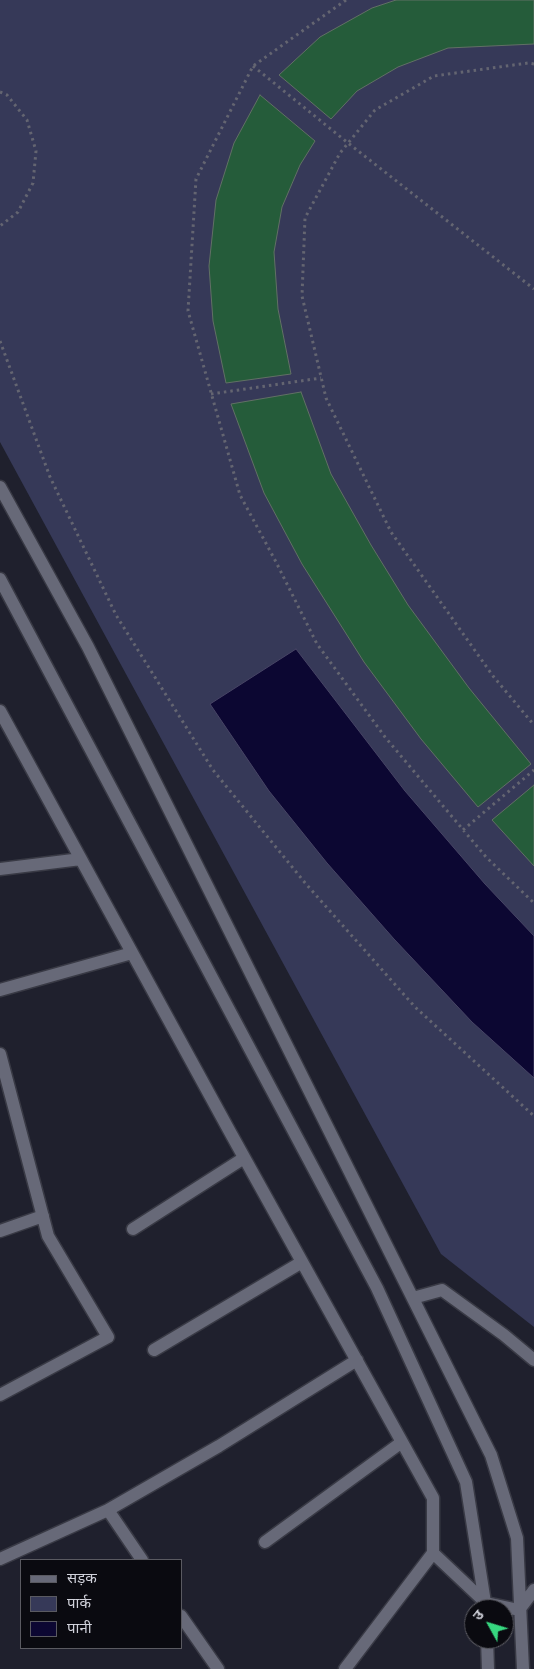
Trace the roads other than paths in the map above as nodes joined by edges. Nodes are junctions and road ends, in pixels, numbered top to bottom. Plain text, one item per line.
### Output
1 (0, 487) edge
2 (0, 579) edge
3 (0, 711) edge
4 (81, 859) junction
5 (0, 869) edge
6 (132, 953) junction
7 (0, 990) edge
8 (0, 1054) edge
9 (244, 1158) junction
10 (43, 1216) junction
11 (133, 1229) dead end
12 (0, 1231) edge
13 (302, 1262) junction
14 (413, 1298) junction
15 (154, 1350) dead end
16 (357, 1360) junction
17 (534, 1360) edge
18 (0, 1395) edge
19 (402, 1442) junction
20 (108, 1510) junction
21 (265, 1542) dead end
22 (433, 1554) junction
23 (0, 1559) edge
24 (141, 1559) edge
25 (534, 1590) edge
26 (479, 1599) edge
27 (485, 1599) edge
28 (514, 1609) edge
29 (519, 1610) junction
30 (182, 1617) edge
31 (487, 1649) edge
32 (218, 1669) edge
33 (345, 1669) edge
34 (488, 1669) edge
35 (523, 1669) edge

1 - 14 street
2 - 27 street
3 - 4 street
4 - 5 street
4 - 6 street
6 - 7 street
6 - 9 street
8 - 10 street
9 - 11 street
9 - 13 street
10 - 12 street
10 - 18 street
13 - 15 street
13 - 16 street
14 - 17 street
14 - 29 street
16 - 19 street
16 - 20 street
19 - 21 street
19 - 22 street
20 - 23 street
20 - 24 street
22 - 26 street
22 - 33 street
25 - 29 street
28 - 29 street
29 - 35 street
30 - 32 street
31 - 34 street

